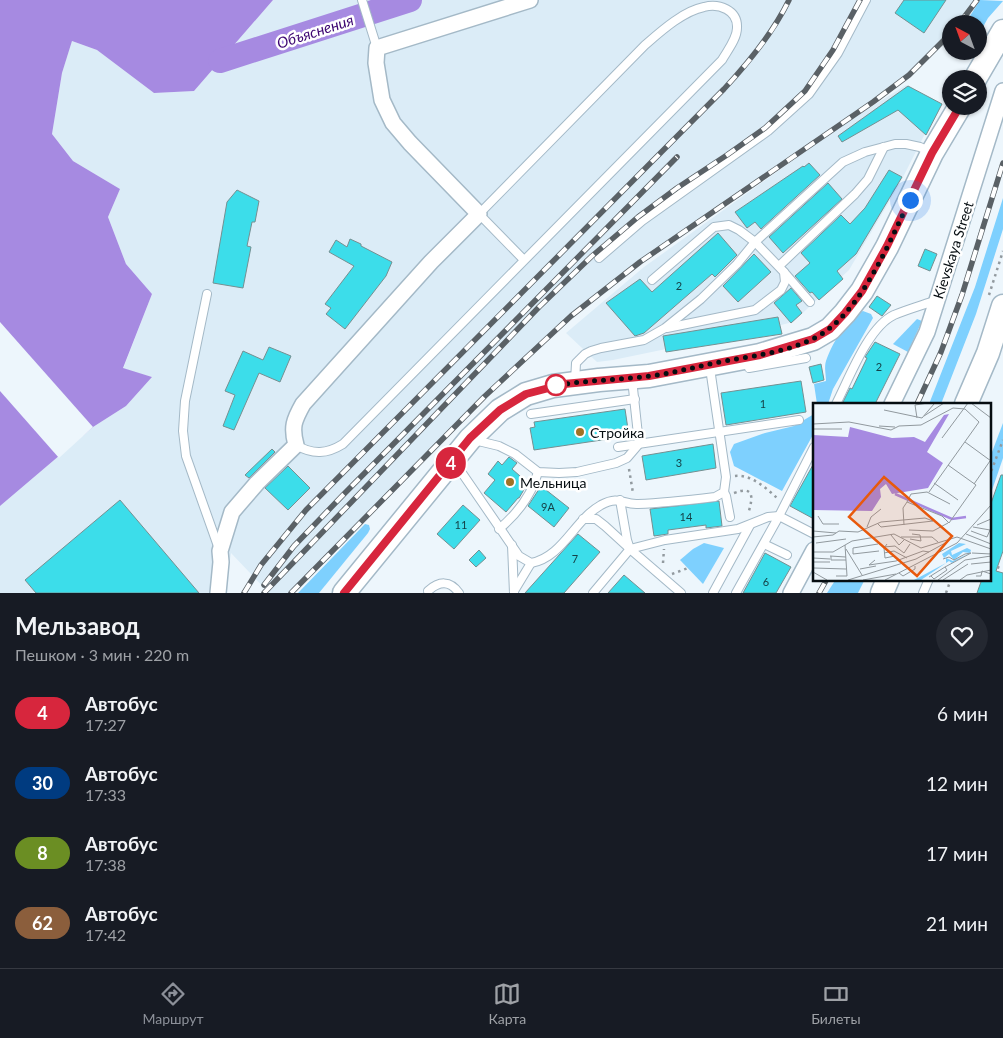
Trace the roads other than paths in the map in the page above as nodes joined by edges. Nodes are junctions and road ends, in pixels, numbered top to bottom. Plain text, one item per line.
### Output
1 (362, 0) edge
2 (530, 0) edge
3 (866, 0) edge
4 (1003, 31) edge
5 (376, 48) junction
6 (980, 70) edge
7 (1003, 91) edge
8 (955, 115) edge
9 (884, 147) junction
10 (932, 153) junction
11 (478, 214) junction
12 (754, 242) junction
13 (599, 258) dead end
14 (524, 260) junction
15 (782, 269) junction
16 (652, 280) dead end
17 (207, 294) dead end
18 (938, 300) junction
19 (810, 302) dead end
20 (1003, 306) edge
21 (665, 328) junction
22 (806, 358) dead end
23 (743, 369) dead end
24 (711, 375) dead end
25 (669, 381) dead end
26 (575, 382) junction
27 (633, 382) junction
28 (635, 400) junction
29 (836, 403) edge
30 (892, 403) edge
31 (966, 403) edge
32 (531, 414) dead end
33 (799, 420) dead end
34 (720, 433) junction
35 (470, 438) junction
36 (639, 444) junction
37 (296, 445) junction
38 (618, 447) dead end
39 (813, 449) edge
40 (451, 462) junction
41 (538, 472) junction
42 (725, 494) junction
43 (620, 500) junction
44 (779, 516) junction
45 (730, 517) dead end
46 (583, 519) junction
47 (750, 525) junction
48 (499, 529) junction
49 (813, 533) edge
50 (512, 544) junction
51 (764, 544) junction
52 (630, 549) junction
53 (220, 551) junction
54 (813, 552) edge
55 (787, 556) dead end
56 (531, 563) junction
57 (888, 580) edge
58 (929, 580) edge
59 (673, 586) junction
60 (428, 591) dead end
61 (514, 592) edge
62 (218, 593) edge
63 (344, 593) edge
64 (459, 593) edge
65 (593, 593) edge
66 (667, 593) edge
67 (681, 593) edge
68 (713, 593) edge
69 (736, 593) edge
70 (791, 593) edge
71 (882, 593) edge
72 (923, 593) edge

1 - 5 lane
2 - 5 street
3 - 13 lane
4 - 6 main road
5 - 11 street
7 - 18 street, Kievskaya Street
8 - 10 main road
9 - 10 lane
9 - 12 lane
9 - 15 lane
10 - 27 main road
11 - 14 lane
11 - 14 lane
11 - 37 street
12 - 15 lane
12 - 16 lane
12 - 21 lane
14 - 37 lane
15 - 19 lane
15 - 21 lane
17 - 53 lane
18 - 29 lane
18 - 30 street, Kievskaya Street
20 - 31 main road
21 - 26 lane
22 - 23 lane
24 - 34 lane
25 - 27 lane
26 - 27 main road
26 - 35 main road
27 - 28 lane
28 - 32 lane
28 - 36 lane
33 - 34 lane
34 - 36 lane
34 - 42 lane
35 - 40 main road
35 - 41 lane
36 - 38 lane
36 - 41 lane
37 - 53 street
39 - 44 lane
40 - 48 lane
40 - 63 main road
41 - 48 lane
42 - 43 lane
42 - 45 lane
43 - 46 lane
43 - 52 lane
44 - 47 lane
44 - 49 lane
44 - 51 lane
46 - 52 lane
46 - 56 lane
47 - 52 lane
47 - 68 lane
48 - 50 lane
50 - 56 lane
50 - 61 lane
51 - 55 lane
51 - 69 lane
52 - 59 lane
52 - 65 lane
53 - 62 street
54 - 70 street
56 - 61 lane
57 - 71 main road
58 - 72 lane
59 - 66 lane
59 - 67 lane
60 - 64 lane

